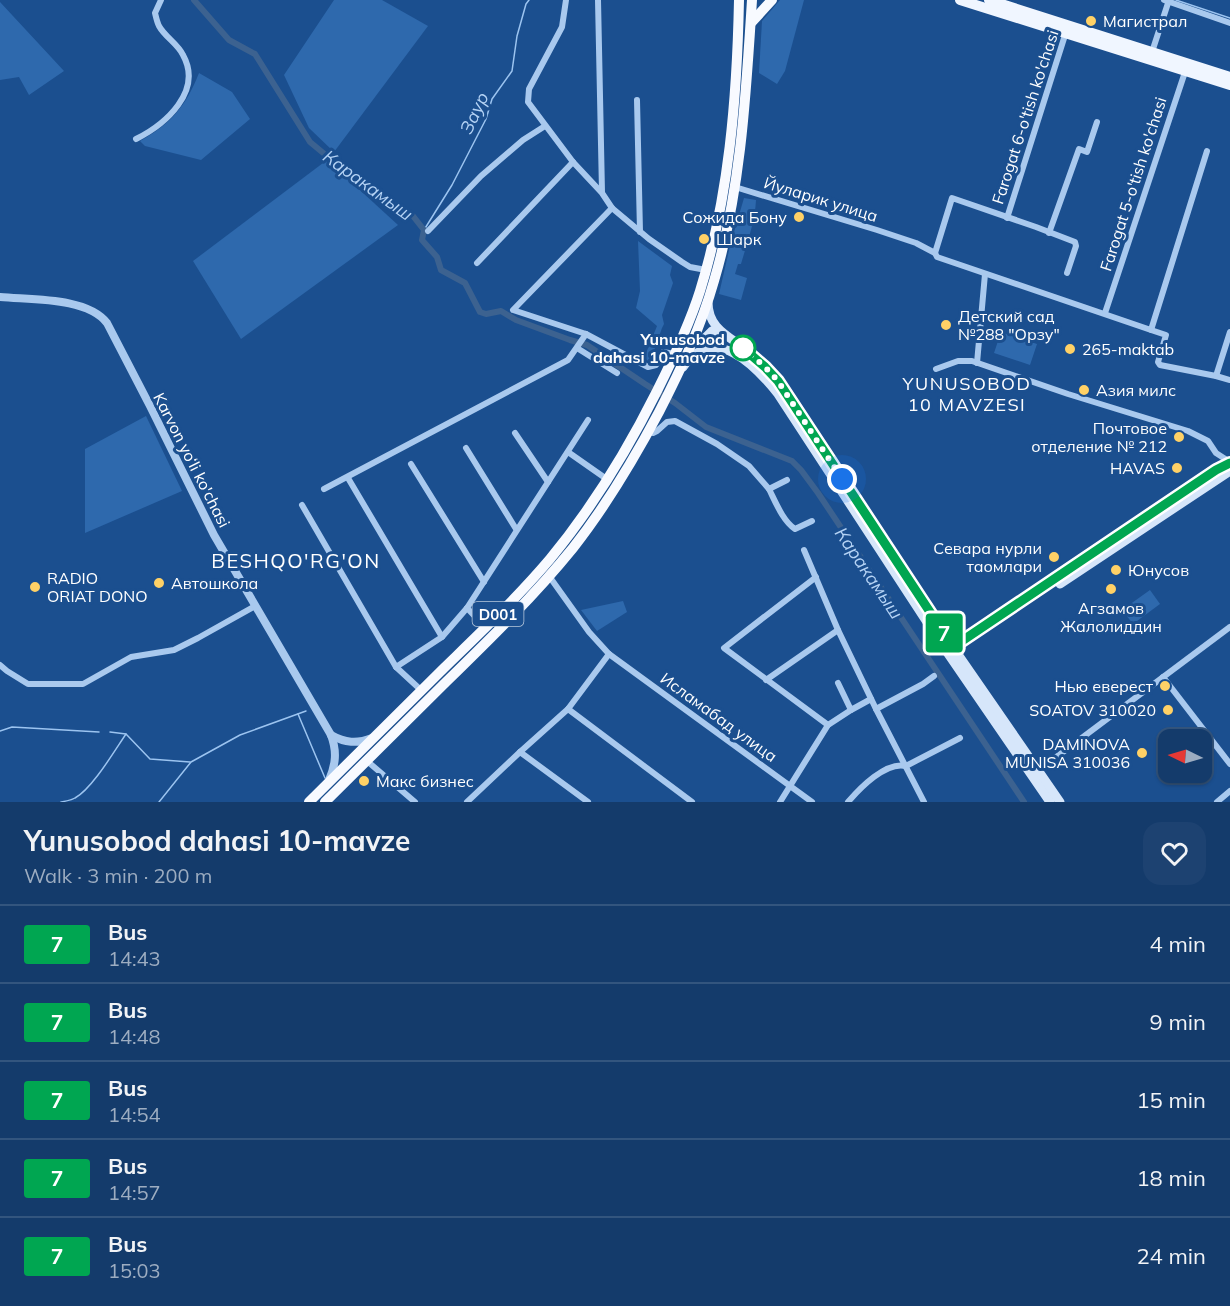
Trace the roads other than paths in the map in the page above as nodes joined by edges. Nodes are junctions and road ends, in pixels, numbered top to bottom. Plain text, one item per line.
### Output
1 (161, 0) edge
2 (566, 0) edge
3 (598, 0) edge
4 (740, 0) edge
5 (752, 0) edge
6 (772, 0) edge
7 (960, 0) edge
8 (988, 0) edge
9 (1167, 1) edge
10 (975, 2) edge
11 (751, 23) junction
12 (1230, 23) edge
13 (1067, 29) junction
14 (1152, 52) junction
15 (1186, 67) junction
16 (1230, 77) edge
17 (1230, 85) edge
18 (638, 100) dead end
19 (1097, 122) dead end
20 (545, 126) junction
21 (136, 139) dead end
22 (1207, 151) dead end
23 (573, 162) junction
24 (735, 187) junction
25 (602, 193) junction
26 (612, 208) junction
27 (1007, 218) junction
28 (428, 231) dead end
29 (640, 232) junction
30 (1049, 232) junction
31 (720, 234) junction
32 (935, 253) junction
33 (477, 263) dead end
34 (706, 270) junction
35 (1067, 273) dead end
36 (985, 274) junction
37 (0, 297) edge
38 (708, 300) junction
39 (1105, 313) junction
40 (1150, 330) junction
41 (1230, 332) edge
42 (722, 333) junction
43 (586, 334) junction
44 (577, 348) junction
45 (715, 348) junction
46 (675, 354) junction
47 (977, 363) junction
48 (936, 369) dead end
49 (617, 373) dead end
50 (678, 374) junction
51 (1216, 376) junction
52 (1230, 380) edge
53 (668, 382) junction
54 (657, 402) junction
55 (588, 420) dead end
56 (648, 431) junction
57 (514, 434) dead end
58 (466, 448) dead end
59 (568, 452) junction
60 (1230, 463) edge
61 (411, 464) dead end
62 (1230, 471) edge
63 (348, 478) junction
64 (608, 480) junction
65 (787, 480) dead end
66 (548, 482) junction
67 (324, 489) dead end
68 (769, 489) junction
69 (303, 505) dead end
70 (1170, 506) junction
71 (812, 520) dead end
72 (516, 530) junction
73 (804, 550) dead end
74 (549, 576) junction
75 (816, 577) junction
76 (484, 582) junction
77 (255, 606) junction
78 (467, 608) junction
79 (483, 625) dead end
80 (1230, 627) edge
81 (838, 630) junction
82 (442, 637) junction
83 (477, 644) junction
84 (953, 651) junction
85 (609, 654) junction
86 (0, 665) edge
87 (396, 667) junction
88 (934, 676) dead end
89 (1163, 677) junction
90 (766, 680) junction
91 (838, 683) dead end
92 (422, 691) junction
93 (871, 699) junction
94 (568, 708) junction
95 (876, 709) junction
96 (852, 710) junction
97 (396, 724) junction
98 (828, 725) junction
99 (331, 735) junction
100 (376, 736) junction
101 (960, 738) dead end
102 (520, 752) junction
103 (367, 761) junction
104 (1230, 764) edge
105 (906, 766) junction
106 (1039, 770) junction
107 (327, 784) junction
108 (790, 785) junction
109 (1230, 791) edge
110 (471, 801) edge
111 (309, 802) edge
112 (325, 802) edge
113 (416, 802) edge
114 (588, 802) edge
115 (692, 802) edge
116 (780, 802) edge
117 (812, 802) edge
118 (848, 802) edge
119 (924, 802) edge
120 (1050, 802) edge
121 (1060, 802) edge
122 (1217, 802) edge

1 - 21 street
2 - 20 street
3 - 25 street
4 - 31 highway, D001
5 - 11 highway, D001
6 - 11 highway
7 - 10 main road
8 - 13 main road
9 - 12 street
9 - 14 street
10 - 13 main road
11 - 24 highway, D001
13 - 14 main road
13 - 15 main road
13 - 27 street, Farogat 6-o'tish ko'chasi
14 - 15 main road
15 - 16 main road
15 - 17 main road
15 - 39 street, Farogat 5-o'tish ko'chasi
18 - 29 street
19 - 30 street
20 - 23 street
20 - 28 street
22 - 40 street
23 - 25 street
23 - 33 street
24 - 31 highway, D001
24 - 32 street, Йуларик улица
25 - 26 street
26 - 29 street
26 - 43 street
27 - 30 street, Farogat 6-o'tish ko'chasi
27 - 32 street, Farogat 6-o'tish ko'chasi
29 - 34 street
30 - 35 street, Farogat 6-o'tish ko'chasi
31 - 34 highway, D001
31 - 38 highway, D001
32 - 36 street, Йуларик улица
34 - 46 highway, D001
36 - 39 street
36 - 47 street
37 - 77 street, Karvon yo‘li ko'chasi
38 - 42 main road
38 - 50 highway, D001
39 - 40 street
40 - 51 street
41 - 51 street
42 - 45 main road
42 - 84 main road
43 - 44 street
43 - 46 street
44 - 49 street
44 - 63 street
45 - 50 main road
45 - 84 main road
46 - 53 highway, D001
47 - 48 street
47 - 60 street
50 - 53 highway, D001
51 - 52 street
53 - 54 highway, D001
54 - 56 highway, D001
54 - 64 highway, D001
55 - 59 street
56 - 68 street
56 - 74 highway, D001
57 - 66 street
58 - 72 street
59 - 64 street
59 - 66 street
60 - 70 main road
61 - 76 street
62 - 70 main road
63 - 67 street
63 - 82 street
64 - 83 highway, D001
65 - 68 street
66 - 72 street
68 - 71 street
69 - 87 street
70 - 84 main road
72 - 76 street
73 - 75 street
74 - 83 highway, D001
74 - 85 street, Исламабад улица
75 - 81 street
75 - 90 street
76 - 78 street
77 - 86 street
77 - 99 street, Karvon yo‘li ko'chasi
78 - 79 street
78 - 82 street
80 - 89 street
81 - 90 street
81 - 93 street
82 - 87 street
83 - 92 highway, D001
83 - 97 highway, D001
84 - 106 main road
84 - 120 main road
85 - 94 street
85 - 108 street, Исламабад улица
87 - 92 street
88 - 95 street
89 - 104 street
89 - 106 street
90 - 98 street
91 - 96 street
92 - 97 highway, D001
93 - 95 street
93 - 96 street
94 - 102 street
94 - 115 street
95 - 105 street
96 - 98 street
97 - 100 highway, D001
97 - 103 highway, D001
98 - 108 street
99 - 100 street
99 - 107 street
100 - 107 highway, D001
101 - 105 street
102 - 110 street
102 - 114 street
103 - 112 highway, D001
103 - 113 street
105 - 118 street
105 - 119 street
106 - 121 main road
107 - 111 highway, D001
108 - 116 street
108 - 117 street, Исламабад улица
109 - 122 street

